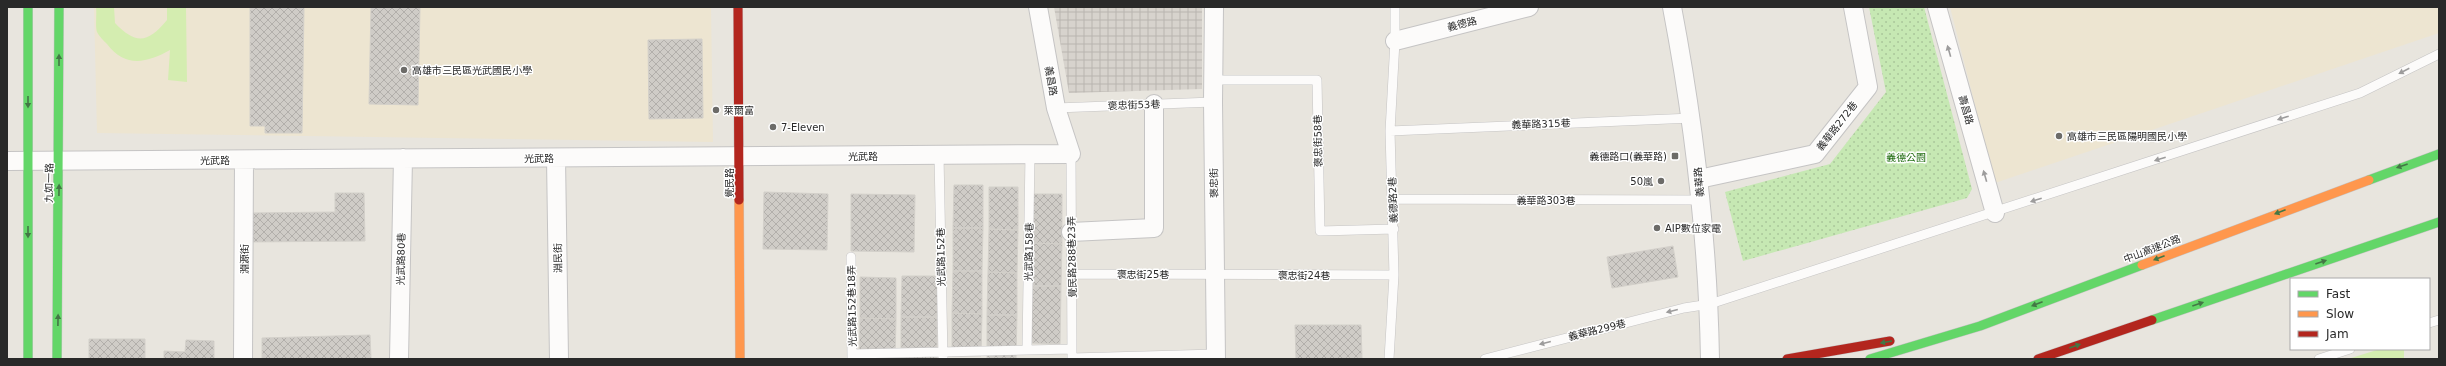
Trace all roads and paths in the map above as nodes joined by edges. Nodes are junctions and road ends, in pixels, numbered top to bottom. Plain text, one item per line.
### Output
1 (28, 7) edge
2 (59, 7) edge
3 (738, 7) edge
4 (1038, 7) edge
5 (1214, 7) edge
6 (1394, 7) edge
7 (1529, 7) edge
8 (1672, 7) edge
9 (1853, 7) edge
10 (1937, 7) edge
11 (1488, 12) edge
12 (1395, 42) junction
13 (2439, 54) edge
14 (1213, 80) junction
15 (1213, 102) junction
16 (1154, 104) junction
17 (1056, 108) junction
18 (1692, 118) junction
19 (1390, 131) junction
20 (1030, 154) junction
21 (1071, 154) junction
22 (2439, 154) edge
23 (939, 155) junction
24 (740, 156) junction
25 (403, 158) junction
26 (556, 158) junction
27 (244, 160) junction
28 (7, 161) edge
29 (28, 161) junction
30 (60, 161) junction
31 (1699, 179) junction
32 (1393, 199) junction
33 (1700, 200) junction
34 (1995, 214) junction
35 (2439, 222) edge
36 (1394, 229) junction
37 (1071, 232) junction
38 (851, 257) dead end
39 (1072, 274) junction
40 (1215, 274) junction
41 (1394, 275) junction
42 (1710, 304) junction
43 (1980, 326) junction
44 (1027, 350) junction
45 (2347, 350) edge
46 (1072, 355) edge
47 (943, 356) edge
48 (852, 357) edge
49 (1216, 357) edge
50 (28, 359) edge
51 (57, 359) edge
52 (243, 359) edge
53 (399, 359) edge
54 (560, 359) edge
55 (740, 359) edge
56 (1389, 359) edge
57 (1484, 359) edge
58 (1710, 359) edge
59 (1787, 359) edge
60 (1870, 359) edge
61 (2038, 359) edge
62 (2319, 359) edge

1 -> 29 main road, 九如一路
30 -> 2 main road, 九如一路
3 - 24 main road, 覺民路
4 - 17 street, 義昌路
5 - 14 street, 褒忠街
6 - 12 lane, 義德路2巷
7 - 11 street, 義德路
8 - 18 street, 義華路
9 - 31 street, 義華路272巷
34 -> 10 street, 壽昌路
11 - 12 street, 義德路
12 - 19 lane, 義德路2巷
13 -> 34 lane, 義華路299巷
14 - 15 street, 褒忠街
14 - 36 lane, 褒忠街58巷
15 - 16 lane, 褒忠街53巷
15 - 40 street, 褒忠街
16 - 17 lane, 褒忠街53巷
16 - 37 street
17 - 21 street, 義昌路
18 - 19 lane, 義華路315巷
18 - 31 street, 義華路
19 - 32 lane, 義德路2巷
20 - 21 street, 光武路
20 - 23 street, 光武路
20 - 44 lane, 光武路158巷
21 - 37 lane, 覺民路288巷23弄
22 -> 43 main road, 中山高速公路
23 - 24 street, 光武路
23 - 47 lane, 光武路152巷
24 - 26 street, 光武路
24 - 55 main road, 覺民路
25 - 26 street, 光武路
25 - 27 street, 光武路
25 - 53 street, 光武路80巷
26 - 54 street, 淵民街
27 - 30 street, 光武路
27 - 52 street, 淵源街
28 - 29 street, 光武路
29 - 30 street, 光武路
29 -> 50 main road, 九如一路
51 -> 30 main road, 九如一路
31 - 33 street, 義華路
32 - 33 lane, 義華路303巷
32 - 36 lane, 義德路2巷
33 - 42 street, 義華路
34 - 42 lane, 義華路299巷
61 -> 35 main road
36 - 41 lane, 義德路2巷
37 - 39 lane, 覺民路288巷23弄
38 - 48 lane, 光武路152巷18弄
39 - 40 lane, 褒忠街25巷
39 - 46 lane, 覺民路288巷23弄
40 - 41 lane, 褒忠街24巷
40 - 49 street, 褒忠街
41 - 56 lane, 義德路2巷
42 -> 57 lane, 義華路299巷
42 - 58 street, 義華路
43 -> 59 main road
43 - 60 main road, 中山高速公路
44 - 46 lane, 光武路152巷18弄
44 - 47 lane, 光武路152巷18弄
45 - 62 lane
46 - 49 lane, 光武路152巷18弄
47 - 48 lane, 光武路152巷18弄

